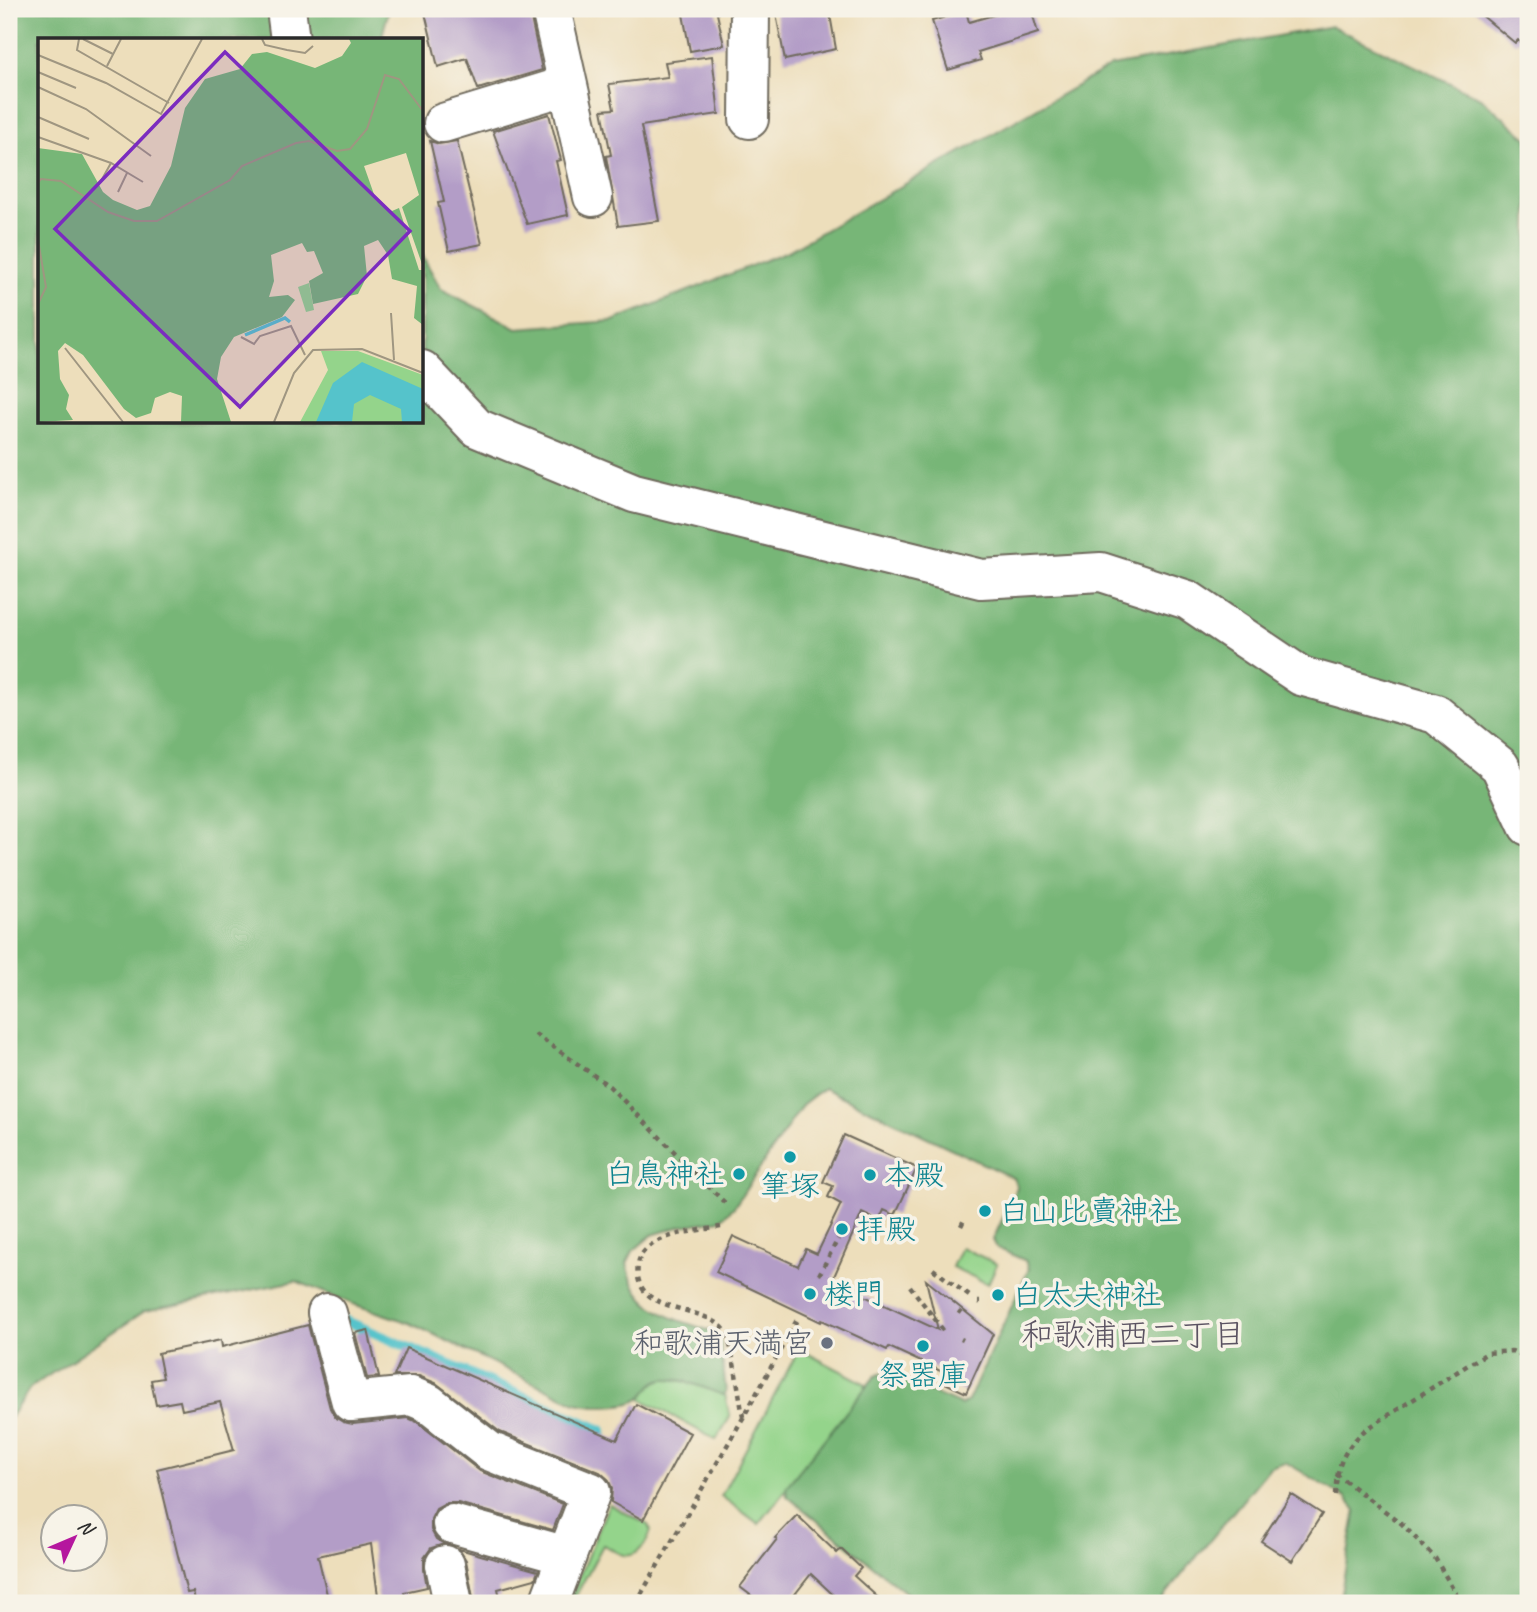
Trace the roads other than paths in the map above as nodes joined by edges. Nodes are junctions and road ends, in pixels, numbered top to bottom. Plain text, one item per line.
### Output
1 (286, 9) edge
2 (551, 9) edge
3 (750, 9) edge
4 (290, 38) edge
5 (568, 85) junction
6 (749, 119) dead end
7 (443, 123) dead end
8 (593, 197) dead end
9 (424, 372) edge
10 (1528, 826) edge
11 (327, 1313) dead end
12 (452, 1524) dead end
13 (566, 1556) junction
14 (445, 1565) dead end
15 (453, 1603) edge
16 (549, 1603) edge

1 - 4 street
2 - 5 street
3 - 6 street
5 - 7 street
5 - 8 street
9 - 10 street
11 - 13 street
12 - 13 street
13 - 16 street
14 - 15 street

